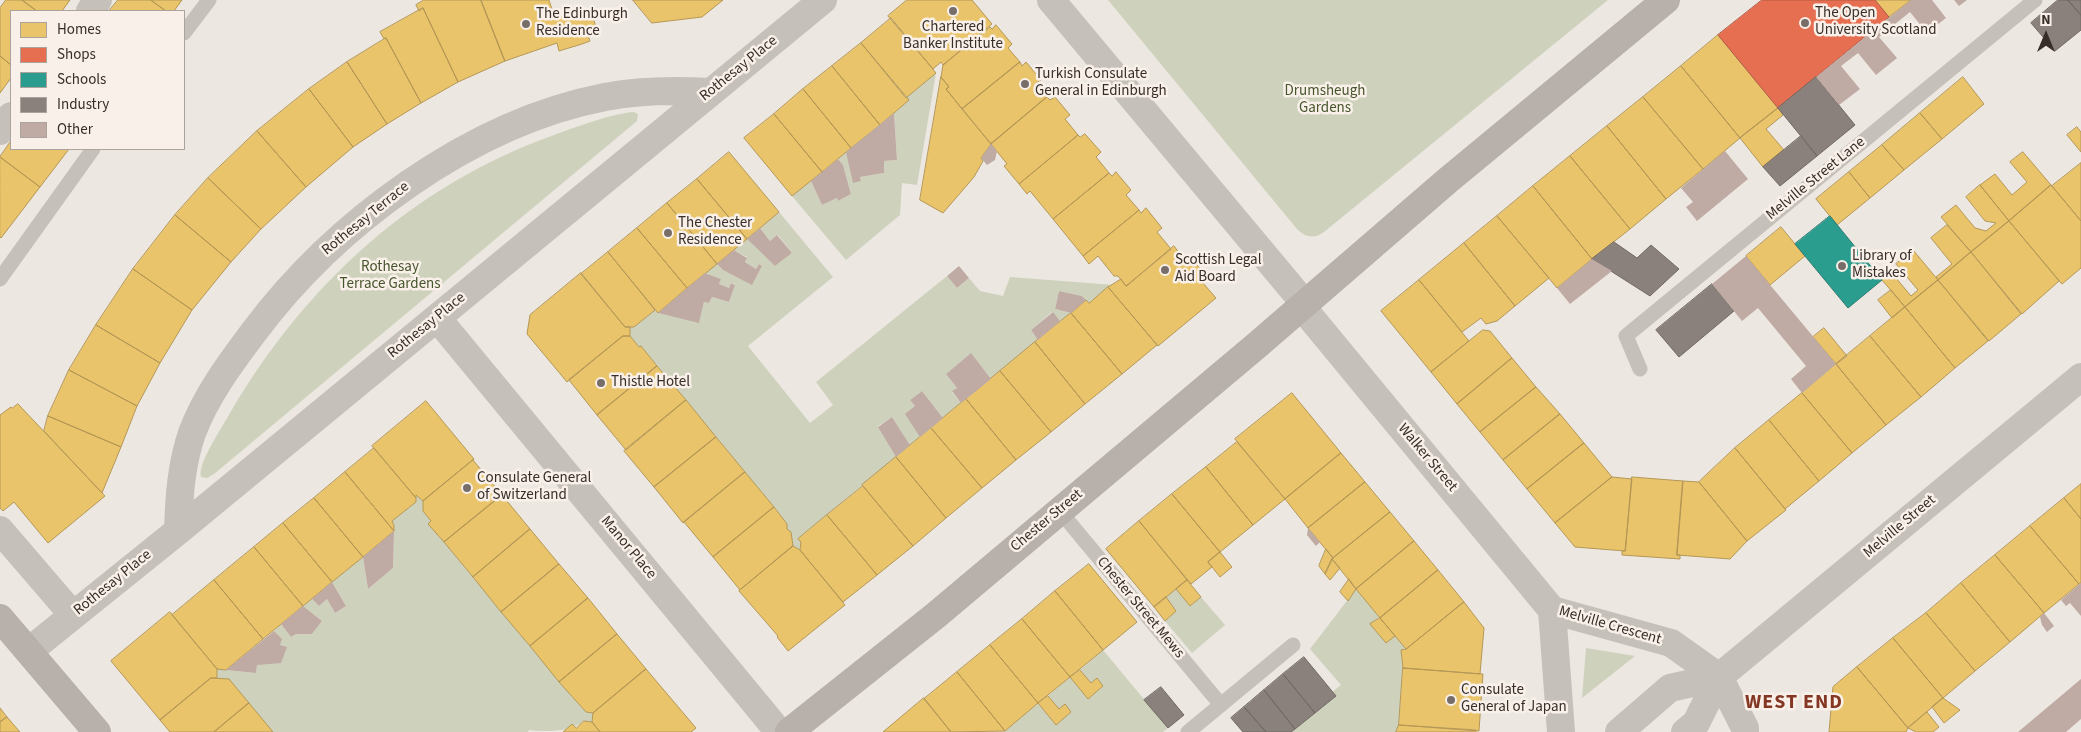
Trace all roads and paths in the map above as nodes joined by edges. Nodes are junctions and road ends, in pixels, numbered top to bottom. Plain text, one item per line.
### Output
1 (209, 0) edge
2 (823, 0) edge
3 (1051, 0) edge
4 (1666, 0) edge
5 (2035, 0) edge
6 (185, 31) edge
7 (711, 92) junction
8 (10, 117) edge
9 (0, 131) edge
10 (92, 150) edge
11 (0, 279) edge
12 (1303, 305) junction
13 (437, 318) junction
14 (1640, 369) dead end
15 (2081, 377) edge
16 (1060, 510) junction
17 (0, 530) edge
18 (178, 531) junction
19 (1552, 610) junction
20 (73, 615) junction
21 (0, 618) edge
22 (1293, 645) dead end
23 (29, 651) junction
24 (1719, 677) junction
25 (1221, 705) junction
26 (97, 732) edge
27 (780, 732) edge
28 (788, 732) edge
29 (1188, 732) edge
30 (1561, 732) edge
31 (1619, 732) edge
32 (1685, 732) edge
33 (1745, 732) edge

1 - 6 lane
2 - 7 street, Rothesay Place
3 - 12 street
4 - 12 street
5 - 14 lane, Melville Street Lane
7 - 13 street, Rothesay Place
7 - 18 street, Rothesay Terrace
8 - 9 street
10 - 11 lane
12 - 16 street, Chester Street
12 - 19 street, Walker Street
13 - 18 street, Rothesay Place
13 - 27 street, Manor Place
15 - 24 street, Melville Street
16 - 25 lane, Chester Street Mews
16 - 28 street, Chester Street
17 - 20 street
18 - 20 street, Rothesay Place
19 - 24 street, Melville Crescent
19 - 30 street, Melville Crescent
20 - 23 street, Rothesay Place
21 - 23 street
22 - 25 lane
23 - 26 street
24 - 31 street, Melville Street
24 - 32 street, Melville Street
24 - 33 street, Melville Crescent
25 - 29 lane

